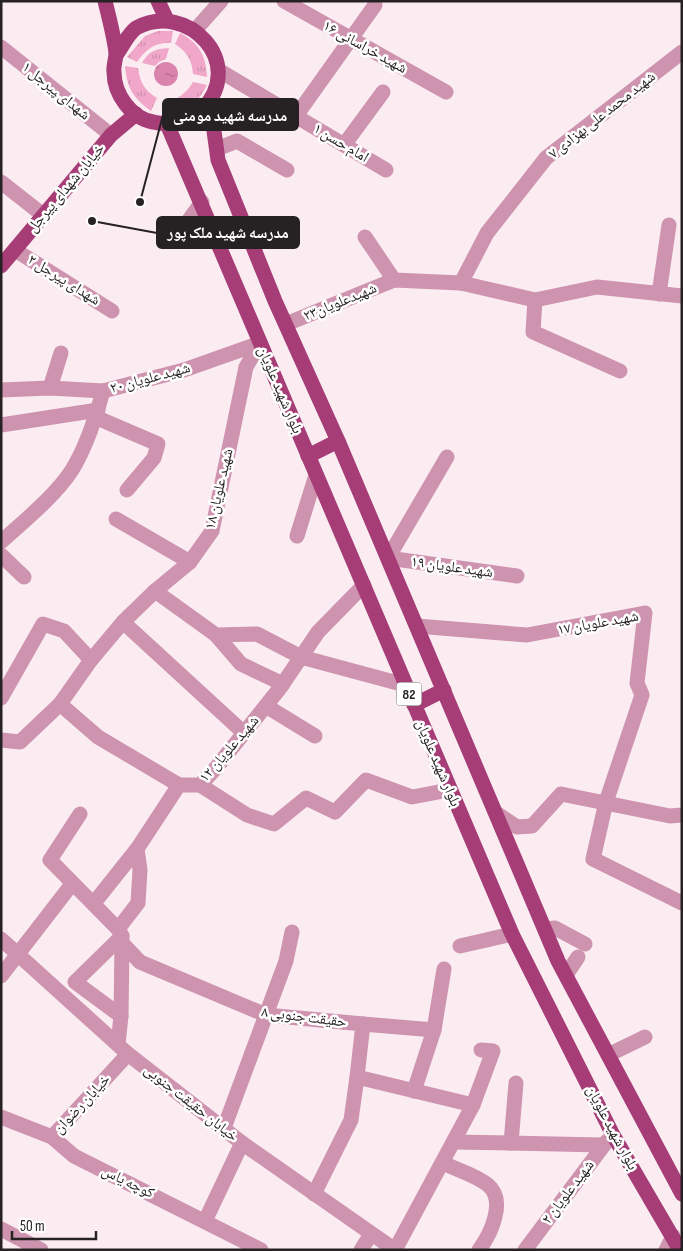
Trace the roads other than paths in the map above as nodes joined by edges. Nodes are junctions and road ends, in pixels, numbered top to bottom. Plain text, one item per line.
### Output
1 (105, 1) edge
2 (158, 1) edge
3 (221, 1) edge
4 (284, 1) edge
5 (375, 5) dead end
6 (166, 18) junction
7 (197, 28) junction
8 (351, 39) junction
9 (1, 47) edge
10 (682, 52) edge
11 (116, 55) junction
12 (220, 71) junction
13 (383, 92) dead end
14 (446, 92) dead end
15 (210, 102) junction
16 (136, 114) junction
17 (296, 116) junction
18 (167, 124) junction
19 (111, 134) junction
20 (344, 145) junction
21 (216, 149) junction
22 (287, 170) dead end
23 (386, 170) dead end
24 (1, 182) edge
25 (202, 202) junction
26 (43, 215) junction
27 (669, 226) dead end
28 (365, 237) dead end
29 (176, 238) dead end
30 (15, 250) junction
31 (1, 266) edge
32 (394, 280) junction
33 (461, 284) junction
34 (659, 294) junction
35 (682, 296) edge
36 (535, 300) junction
37 (112, 311) dead end
38 (286, 324) junction
39 (260, 343) junction
40 (61, 353) dead end
41 (620, 371) dead end
42 (50, 388) junction
43 (1, 390) edge
44 (103, 390) junction
45 (97, 413) junction
46 (2, 424) edge
47 (338, 441) junction
48 (308, 456) junction
49 (448, 457) dead end
50 (316, 475) junction
51 (127, 490) dead end
52 (116, 519) dead end
53 (297, 536) dead end
54 (1, 542) edge
55 (1, 555) edge
56 (388, 558) junction
57 (190, 562) junction
58 (517, 576) dead end
59 (24, 577) dead end
60 (364, 585) junction
61 (155, 591) junction
62 (123, 622) junction
63 (417, 626) junction
64 (216, 635) junction
65 (301, 657) junction
66 (91, 660) junction
67 (282, 684) junction
68 (405, 685) junction
69 (444, 690) junction
70 (1, 698) edge
71 (60, 704) junction
72 (414, 705) junction
73 (266, 706) junction
74 (244, 733) junction
75 (315, 736) dead end
76 (1, 740) edge
77 (200, 785) junction
78 (179, 786) junction
79 (449, 790) junction
80 (606, 802) junction
81 (496, 813) junction
82 (80, 814) dead end
83 (682, 815) edge
84 (137, 848) junction
85 (72, 884) junction
86 (94, 903) junction
87 (682, 903) edge
88 (544, 929) junction
89 (292, 932) dead end
90 (512, 934) junction
91 (121, 936) junction
92 (1, 939) edge
93 (460, 946) dead end
94 (18, 953) junction
95 (444, 969) dead end
96 (2, 975) edge
97 (566, 975) junction
98 (266, 1014) junction
99 (121, 1016) junction
100 (364, 1024) junction
101 (434, 1030) junction
102 (645, 1037) dead end
103 (123, 1049) junction
104 (481, 1050) dead end
105 (608, 1055) junction
106 (357, 1077) junction
107 (516, 1083) dead end
108 (414, 1091) junction
109 (473, 1105) junction
110 (1, 1116) edge
111 (224, 1128) junction
112 (52, 1136) junction
113 (608, 1140) junction
114 (242, 1142) junction
115 (455, 1142) junction
116 (512, 1143) junction
117 (443, 1163) junction
118 (678, 1182) edge
119 (314, 1194) junction
120 (682, 1194) edge
121 (205, 1220) junction
122 (1, 1229) edge
123 (371, 1234) junction
124 (673, 1245) edge
125 (41, 1250) edge
126 (261, 1250) edge
127 (361, 1250) edge
128 (395, 1250) edge
129 (479, 1250) edge
130 (525, 1250) edge

1 - 11 main road, 82
2 - 6 main road
3 - 7 street
4 - 8 street, شهید خراسانی ۱۶
5 - 8 street
6 - 7 main road
6 - 11 main road
7 - 12 main road
8 - 14 street, شهید خراسانی ۱۶
8 - 17 street
9 - 19 street, شهدای ‍‍‍‍‍‍پیرجل ۱
10 - 33 street, شهید محمد علی بهزادی ۷
11 - 16 main road, 82
12 - 15 main road, 82
12 - 17 street, امام حسن ۱
13 - 20 street
15 - 18 main road, 82
15 - 21 main road, بلوار شهید علویان / 82
16 - 18 main road, 82
16 - 19 main road, خیابان شهدای پیرجل
17 - 20 street, امام حسن ۱
18 - 25 main road, بلوار شهید علویان / 82
19 - 26 main road, خیابان شهدای پیرجل
20 - 23 street, امام حسن ۱
21 - 22 street
21 - 38 main road, بلوار شهید علویان / 82
24 - 26 street
25 - 29 street
25 - 39 main road, بلوار شهید علویان / 82
26 - 30 main road, خیابان شهدای پیرجل
27 - 34 street
28 - 32 street
30 - 31 main road, خیابان شهدای پیرجل
30 - 37 street, شهدای پیرجل ۲
32 - 33 street
32 - 38 street, شهیدعلویان۲۳
33 - 36 street
34 - 35 street
34 - 36 street
36 - 41 street
38 - 47 main road, بلوار شهید علویان / 82
39 - 44 street, شهید علویان ۲۰
39 - 48 main road, بلوار شهید علویان / 82
39 - 57 street, شهید علویان ۱۸
40 - 42 street
42 - 43 street
42 - 44 street
44 - 45 street, شهید علویان ۲۰
45 - 46 street
45 - 51 street
45 - 54 street, شهید علویان ۲۰
47 - 48 main road
47 - 56 main road, بلوار شهید علویان / 82
48 - 50 main road, بلوار شهید علویان / 82
49 - 56 street
50 - 53 street
50 - 60 main road, بلوار شهید علویان / 82
52 - 57 street
55 - 59 street
56 - 58 street, شهید علویان ۱۹
56 - 63 main road, بلوار شهید علویان / 82
57 - 61 street, شهید علویان ۱۸
60 - 65 street, شهید علویان ۱۲
60 - 68 main road, بلوار شهید علویان / 82
61 - 62 street, شهید علویان ۱۸
61 - 64 street
62 - 66 street, شهید علویان ۱۸
62 - 74 street
63 - 69 main road, بلوار شهید علویان / 82
63 - 80 street, شهید علویان ۱۷
64 - 65 street
64 - 67 street
65 - 67 street, شهید علویان ۱۲
65 - 68 street
66 - 70 street
66 - 71 street, شهید علویان ۱۸
67 - 73 street, شهید علویان ۱۲
68 - 72 main road, بلوار شهید علویان / 82
69 - 72 main road
69 - 81 main road, بلوار شهید علویان / 82
71 - 76 street, شهید علویان ۱۸
71 - 78 street
72 - 79 main road, بلوار شهید علویان / 82
73 - 74 street, شهید علویان ۱۲
73 - 75 street
74 - 77 street, شهید علویان ۱۲
77 - 78 street, شهید علویان ۱۲
77 - 79 street
78 - 84 street, شهید علویان ۱۲
79 - 90 main road, بلوار شهید علویان / 82
80 - 81 street
80 - 83 street
80 - 87 street
81 - 88 main road, بلوار شهید علویان / 82
82 - 85 street, حقیقت جنوبی ۸
84 - 86 street, شهید علویان ۱۲
84 - 91 street
85 - 86 street, حقیقت جنوبی ۸
85 - 94 street
86 - 91 street, حقیقت جنوبی ۸
88 - 97 main road, بلوار شهید علویان / 82
88 - 97 street
89 - 98 street
90 - 93 street
90 - 113 main road, بلوار شهید علویان / 82
91 - 98 street, حقیقت جنوبی ۸
91 - 99 street
91 - 99 street
92 - 94 street, خیابان حقیقت جنوبی
94 - 96 street
94 - 103 street, خیابان حقیقت جنوبی
95 - 101 street
97 - 105 main road, بلوار شهید علویان / 82
98 - 100 street, حقیقت جنوبی ۸
98 - 111 street
99 - 103 street
100 - 101 street
100 - 106 street, حقیقت جنوبی ۸
101 - 108 street
102 - 105 street
103 - 111 street, خیابان حقیقت جنوبی
103 - 112 street, خیابان رضوان
104 - 109 street
105 - 118 main road, بلوار شهید علویان / 82
106 - 108 street
106 - 119 street, حقیقت جنوبی ۸
107 - 116 street
108 - 109 street
109 - 115 street
110 - 112 street, خیابان رضوان
111 - 114 street, خیابان حقیقت جنوبی
112 - 121 street, کوچه یاس
113 - 116 street
113 - 124 main road, بلوار شهید علویان / 82
113 - 130 street, شهید علویان ۲
114 - 119 street, خیابان حقیقت جنوبی
114 - 121 street
115 - 116 street
115 - 117 street
117 - 128 street
117 - 129 street
118 - 120 main road, بلوار شهید علویان / 82
119 - 123 street, خیابان حقیقت جنوبی
121 - 126 street, کوچه یاس
122 - 125 street
123 - 127 street
123 - 128 street, خیابان حقیقت جنوبی

